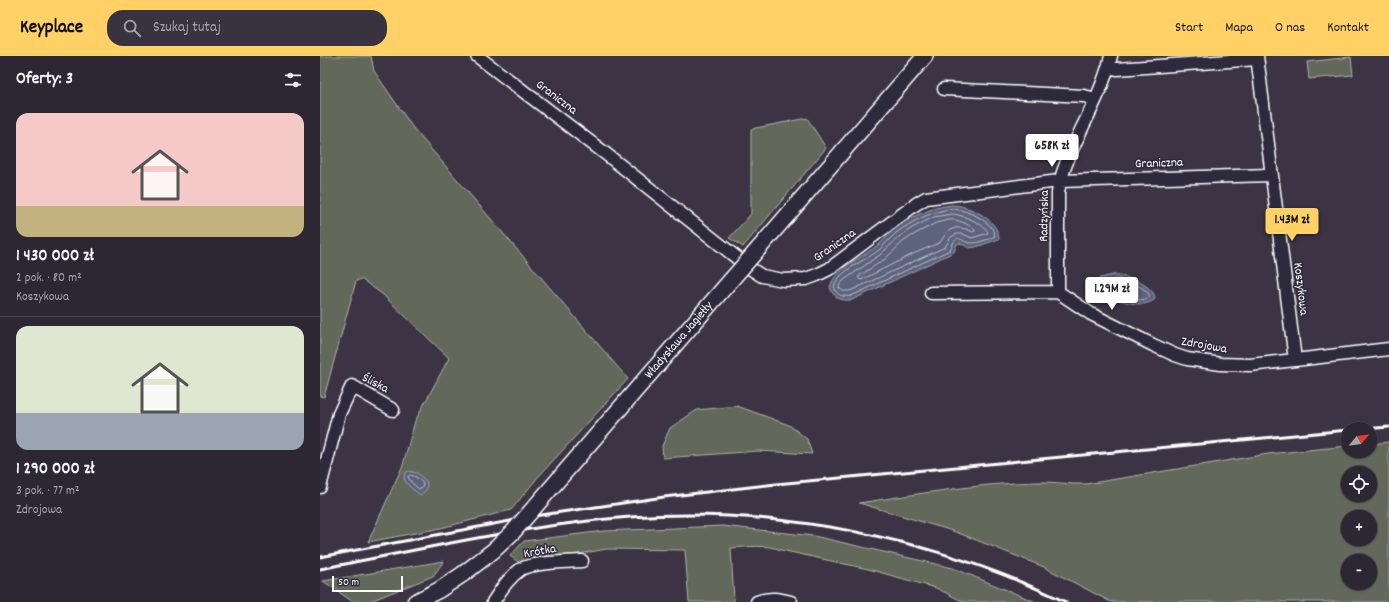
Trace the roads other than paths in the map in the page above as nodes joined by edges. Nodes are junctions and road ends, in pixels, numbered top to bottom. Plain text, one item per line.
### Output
1 (477, 56) edge
2 (925, 56) edge
3 (1257, 57) edge
4 (1110, 62) edge
5 (944, 89) dead end
6 (1096, 99) junction
7 (1272, 175) junction
8 (1060, 181) junction
9 (1058, 292) junction
10 (931, 293) dead end
11 (1389, 349) edge
12 (1295, 360) junction
13 (392, 410) dead end
14 (320, 487) edge
15 (582, 561) dead end
16 (415, 602) edge
17 (493, 602) edge
18 (757, 602) edge
19 (791, 602) edge

1 - 8 street, Graniczna
2 - 16 main road, Władysława Jagiełły, bridge
3 - 4 street
3 - 7 street, Koszykowa
4 - 6 street, Radzyńska
5 - 6 street
6 - 8 street, Radzyńska
7 - 8 street, Graniczna
7 - 12 street, Koszykowa
8 - 9 street, Radzyńska
9 - 10 street
9 - 12 street, Zdrojowa
11 - 12 street
13 - 14 street, Śliska
15 - 17 street, Krótka
18 - 19 street

